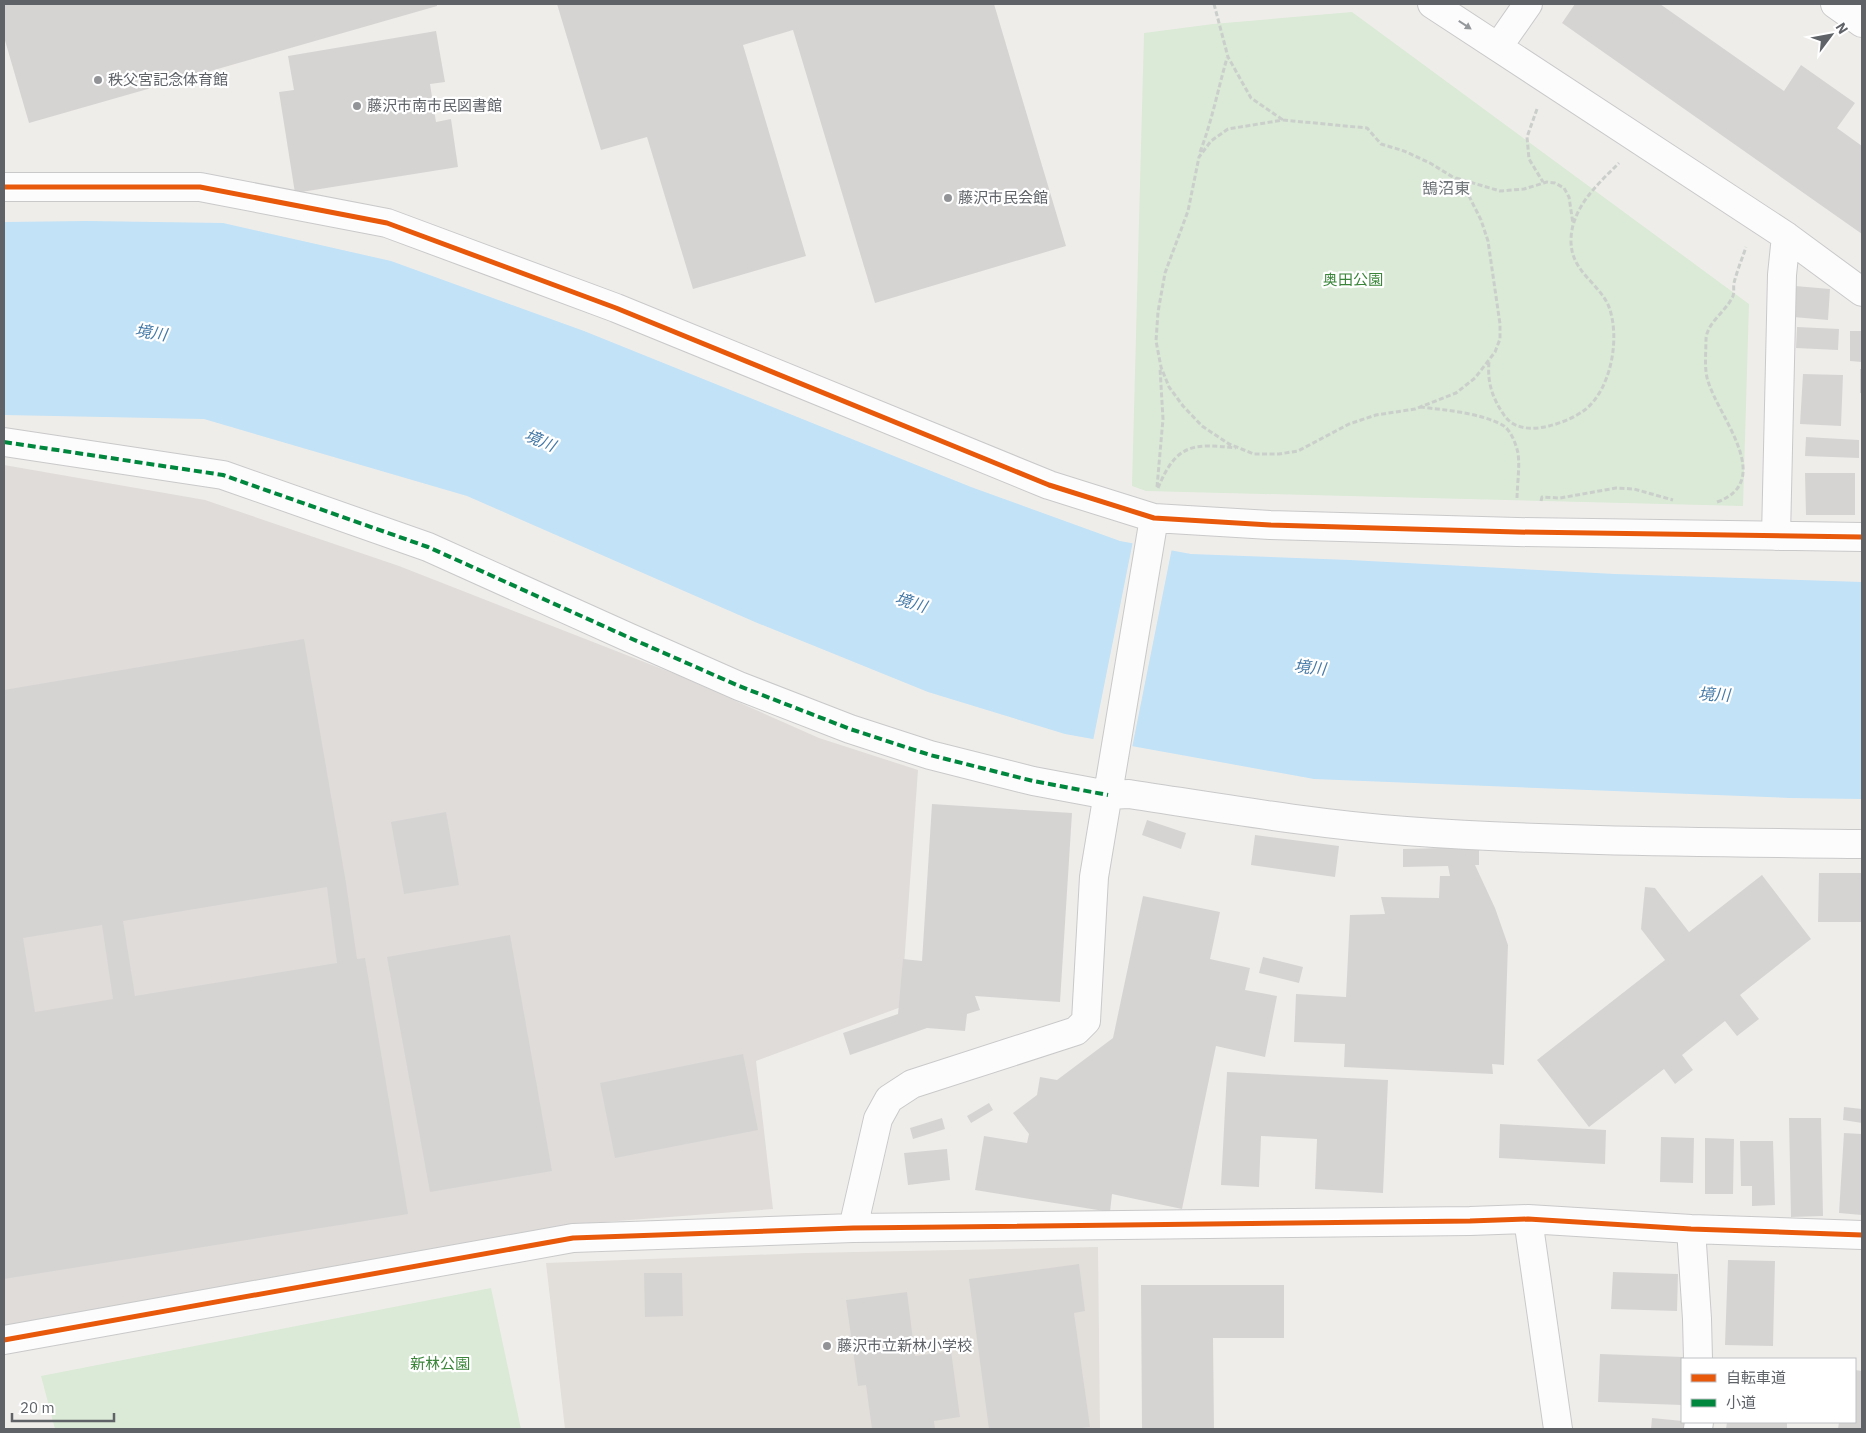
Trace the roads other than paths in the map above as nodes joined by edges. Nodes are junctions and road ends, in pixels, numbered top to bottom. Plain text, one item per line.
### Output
1 (1432, 4) edge
2 (1528, 4) edge
3 (1835, 4) edge
4 (1862, 23) edge
5 (1498, 47) junction
6 (4, 188) edge
7 (1786, 236) junction
8 (1862, 292) edge
9 (4, 442) edge
10 (1154, 518) junction
11 (1776, 536) junction
12 (1862, 537) edge
13 (1108, 795) junction
14 (1862, 844) edge
15 (1528, 1219) junction
16 (853, 1228) junction
17 (1691, 1230) junction
18 (1862, 1235) edge
19 (4, 1340) edge
20 (1698, 1358) edge
21 (1558, 1429) edge

1 -> 5 street
2 - 5 street
3 - 4 street
5 - 7 street
6 - 10 street
7 - 8 street
7 - 11 street
9 - 13 street
10 - 11 street
10 - 13 street
11 - 12 street
13 - 14 street
13 - 16 street
15 - 16 street
15 - 17 street
15 - 21 street
16 - 19 street
17 - 18 street
17 - 20 street

